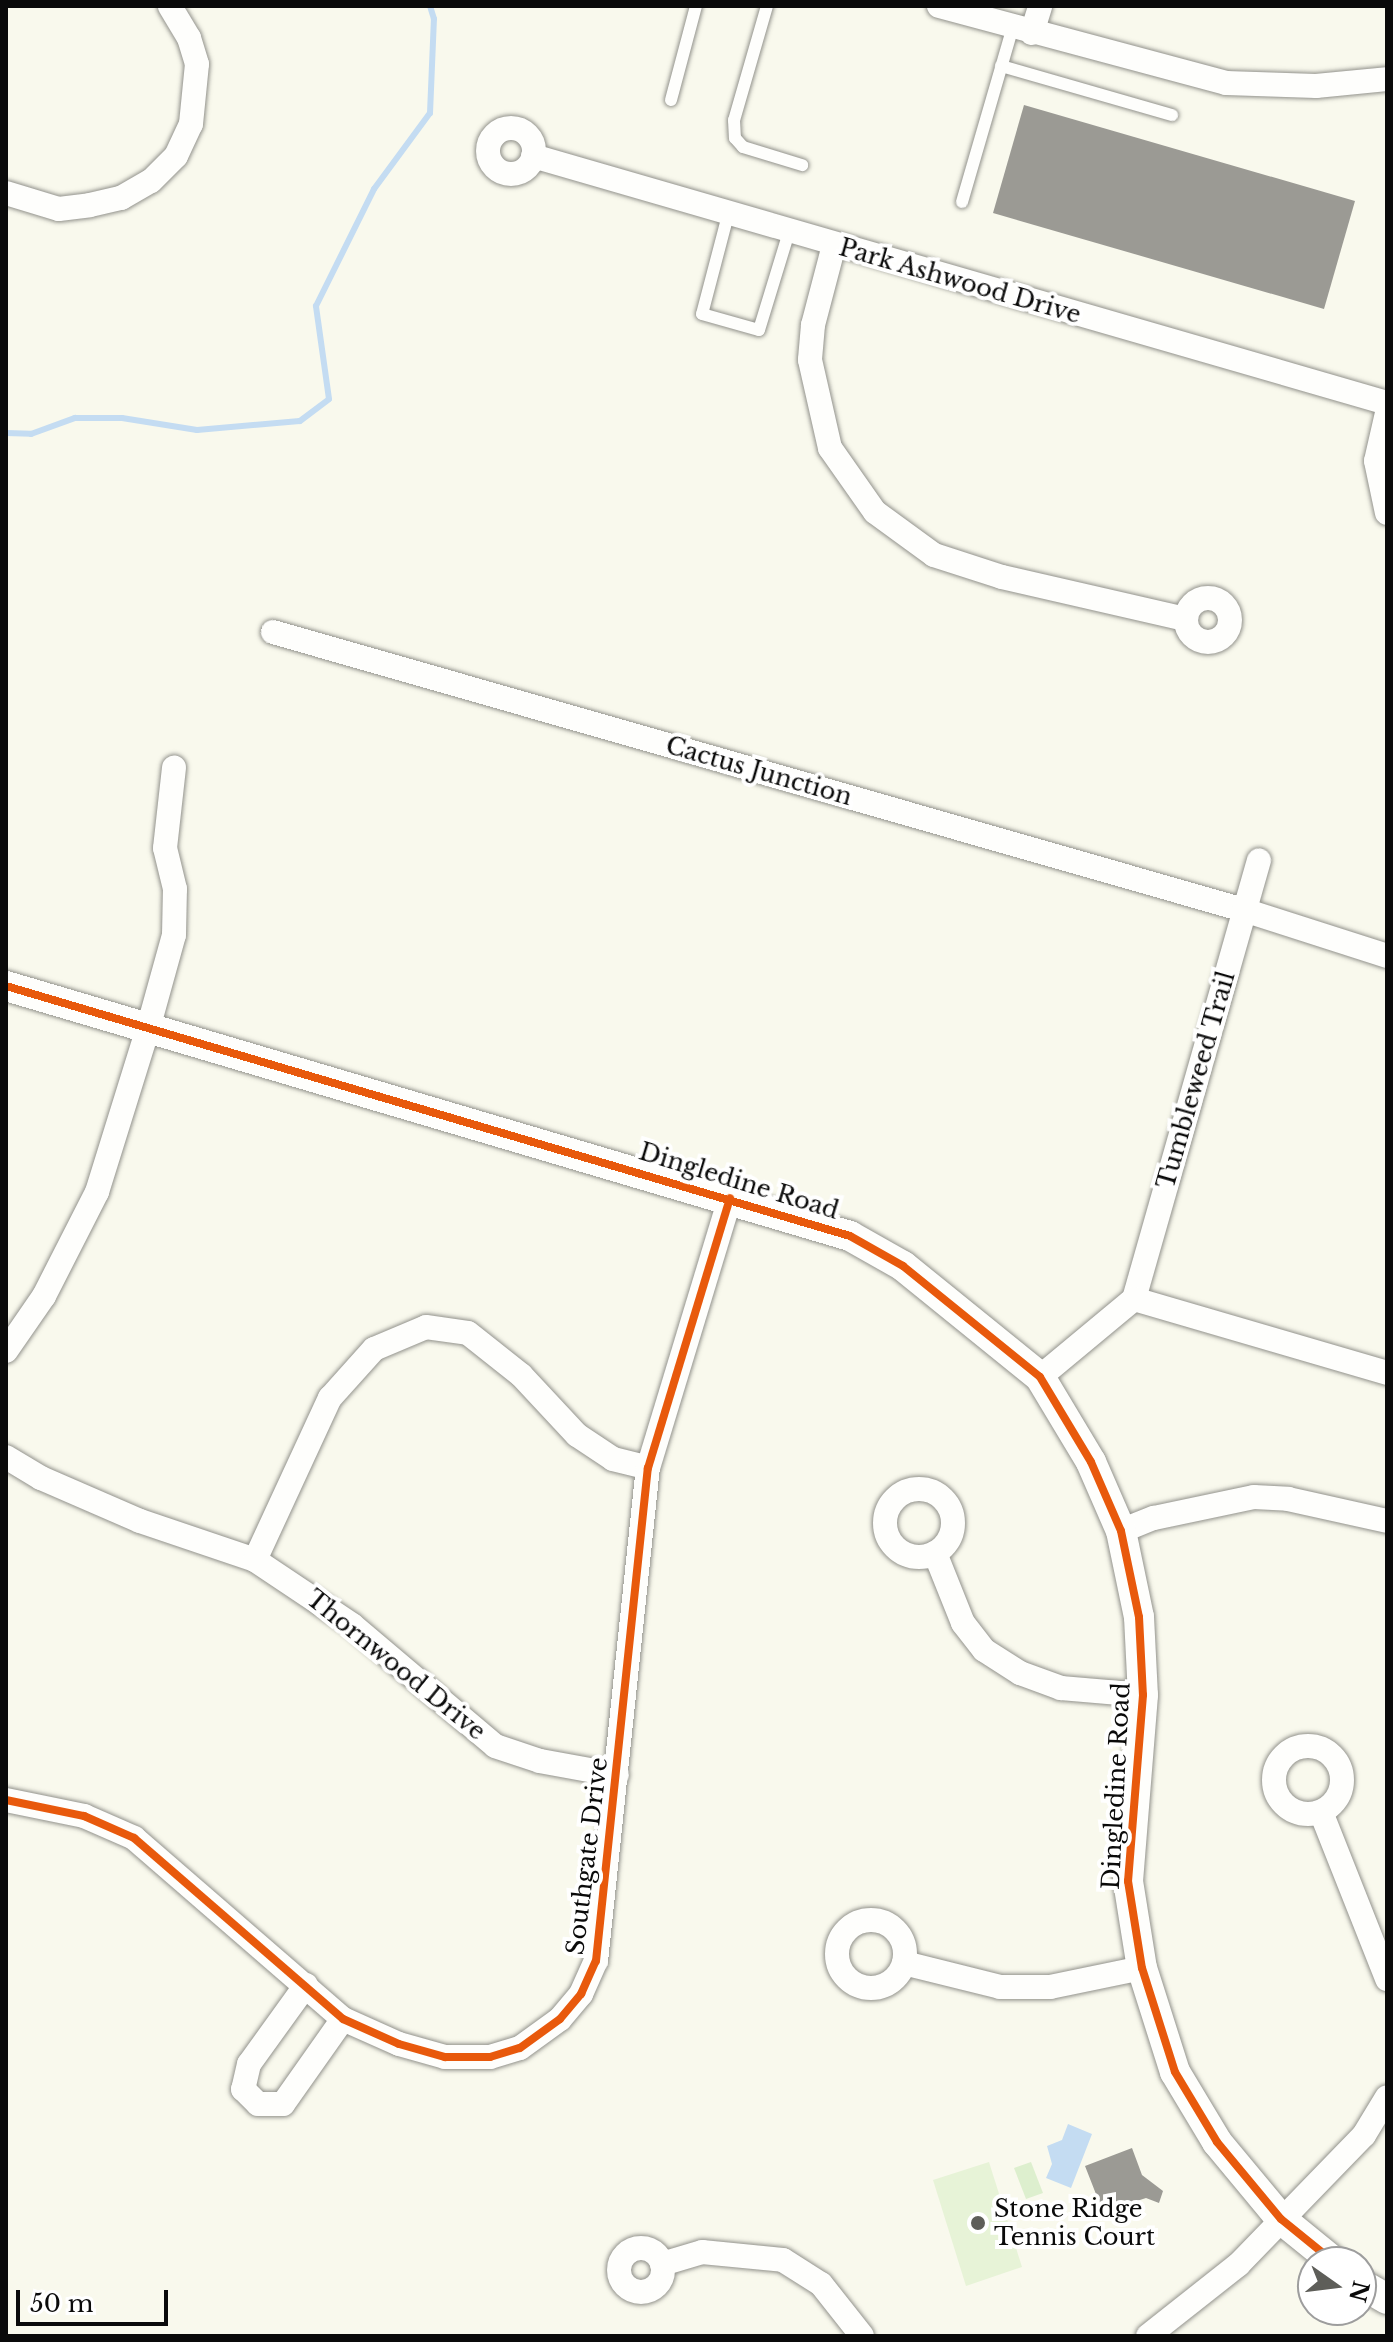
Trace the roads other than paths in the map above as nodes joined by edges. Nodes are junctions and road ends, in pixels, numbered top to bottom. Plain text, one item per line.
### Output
1 (170, 6) edge
2 (696, 6) edge
3 (767, 6) edge
4 (939, 6) edge
5 (1040, 6) edge
6 (1022, 30) junction
7 (1001, 66) junction
8 (1387, 79) edge
9 (671, 100) dead end
10 (1172, 115) dead end
11 (533, 156) dead end
12 (802, 165) dead end
13 (6, 193) edge
14 (962, 202) dead end
15 (728, 215) junction
16 (789, 232) junction
17 (834, 245) junction
18 (1387, 403) edge
19 (1387, 413) edge
20 (1387, 513) edge
21 (1186, 619) dead end
22 (273, 632) dead end
23 (174, 768) dead end
24 (1259, 860) dead end
25 (1244, 910) junction
26 (1387, 956) edge
27 (6, 986) edge
28 (149, 1025) junction
29 (730, 1198) junction
30 (1134, 1299) junction
31 (6, 1351) edge
32 (1387, 1373) edge
33 (1040, 1377) junction
34 (6, 1457) edge
35 (648, 1468) junction
36 (1387, 1521) edge
37 (1121, 1531) junction
38 (935, 1553) dead end
39 (255, 1560) junction
40 (1143, 1695) junction
41 (617, 1775) junction
42 (6, 1800) edge
43 (1321, 1812) dead end
44 (904, 1963) dead end
45 (1142, 1968) junction
46 (1386, 1976) edge
47 (306, 1985) junction
48 (343, 2019) junction
49 (1387, 2097) edge
50 (1281, 2219) junction
51 (1314, 2246) edge
52 (662, 2264) dead end
53 (862, 2336) edge
54 (1148, 2336) edge

1 - 13 street
2 - 9 lane
3 - 12 lane
4 - 6 street
5 - 6 street
6 - 7 lane
6 - 8 street
7 - 10 lane
7 - 14 lane
11 - 15 street, Park Ashwood Drive
15 - 16 street, Park Ashwood Drive
15 - 16 lane
16 - 17 street, Park Ashwood Drive
17 - 18 street, Park Ashwood Drive
17 - 21 street
19 - 20 street
22 - 25 street, Cactus Junction
23 - 28 street
24 - 25 street, Tumbleweed Trail
25 - 26 street, Cactus Junction
25 - 30 street, Tumbleweed Trail
27 - 28 street, Dingledine Road
28 - 29 street, Dingledine Road
28 - 31 street
29 - 33 street, Dingledine Road
29 - 35 street, Southgate Drive
30 - 32 street
30 - 33 street
33 - 37 street, Dingledine Road
34 - 39 street, Thornwood Drive
35 - 39 street
35 - 41 street, Southgate Drive
36 - 37 street
37 - 40 street, Dingledine Road
38 - 40 street
39 - 41 street, Thornwood Drive
40 - 45 street, Dingledine Road
41 - 48 street, Southgate Drive
42 - 47 street, Southgate Drive
43 - 46 street
44 - 45 street
45 - 50 street, Dingledine Road
47 - 48 street, Southgate Drive
47 - 48 street
49 - 50 street
50 - 51 street, Dingledine Road
50 - 54 street
52 - 53 street

